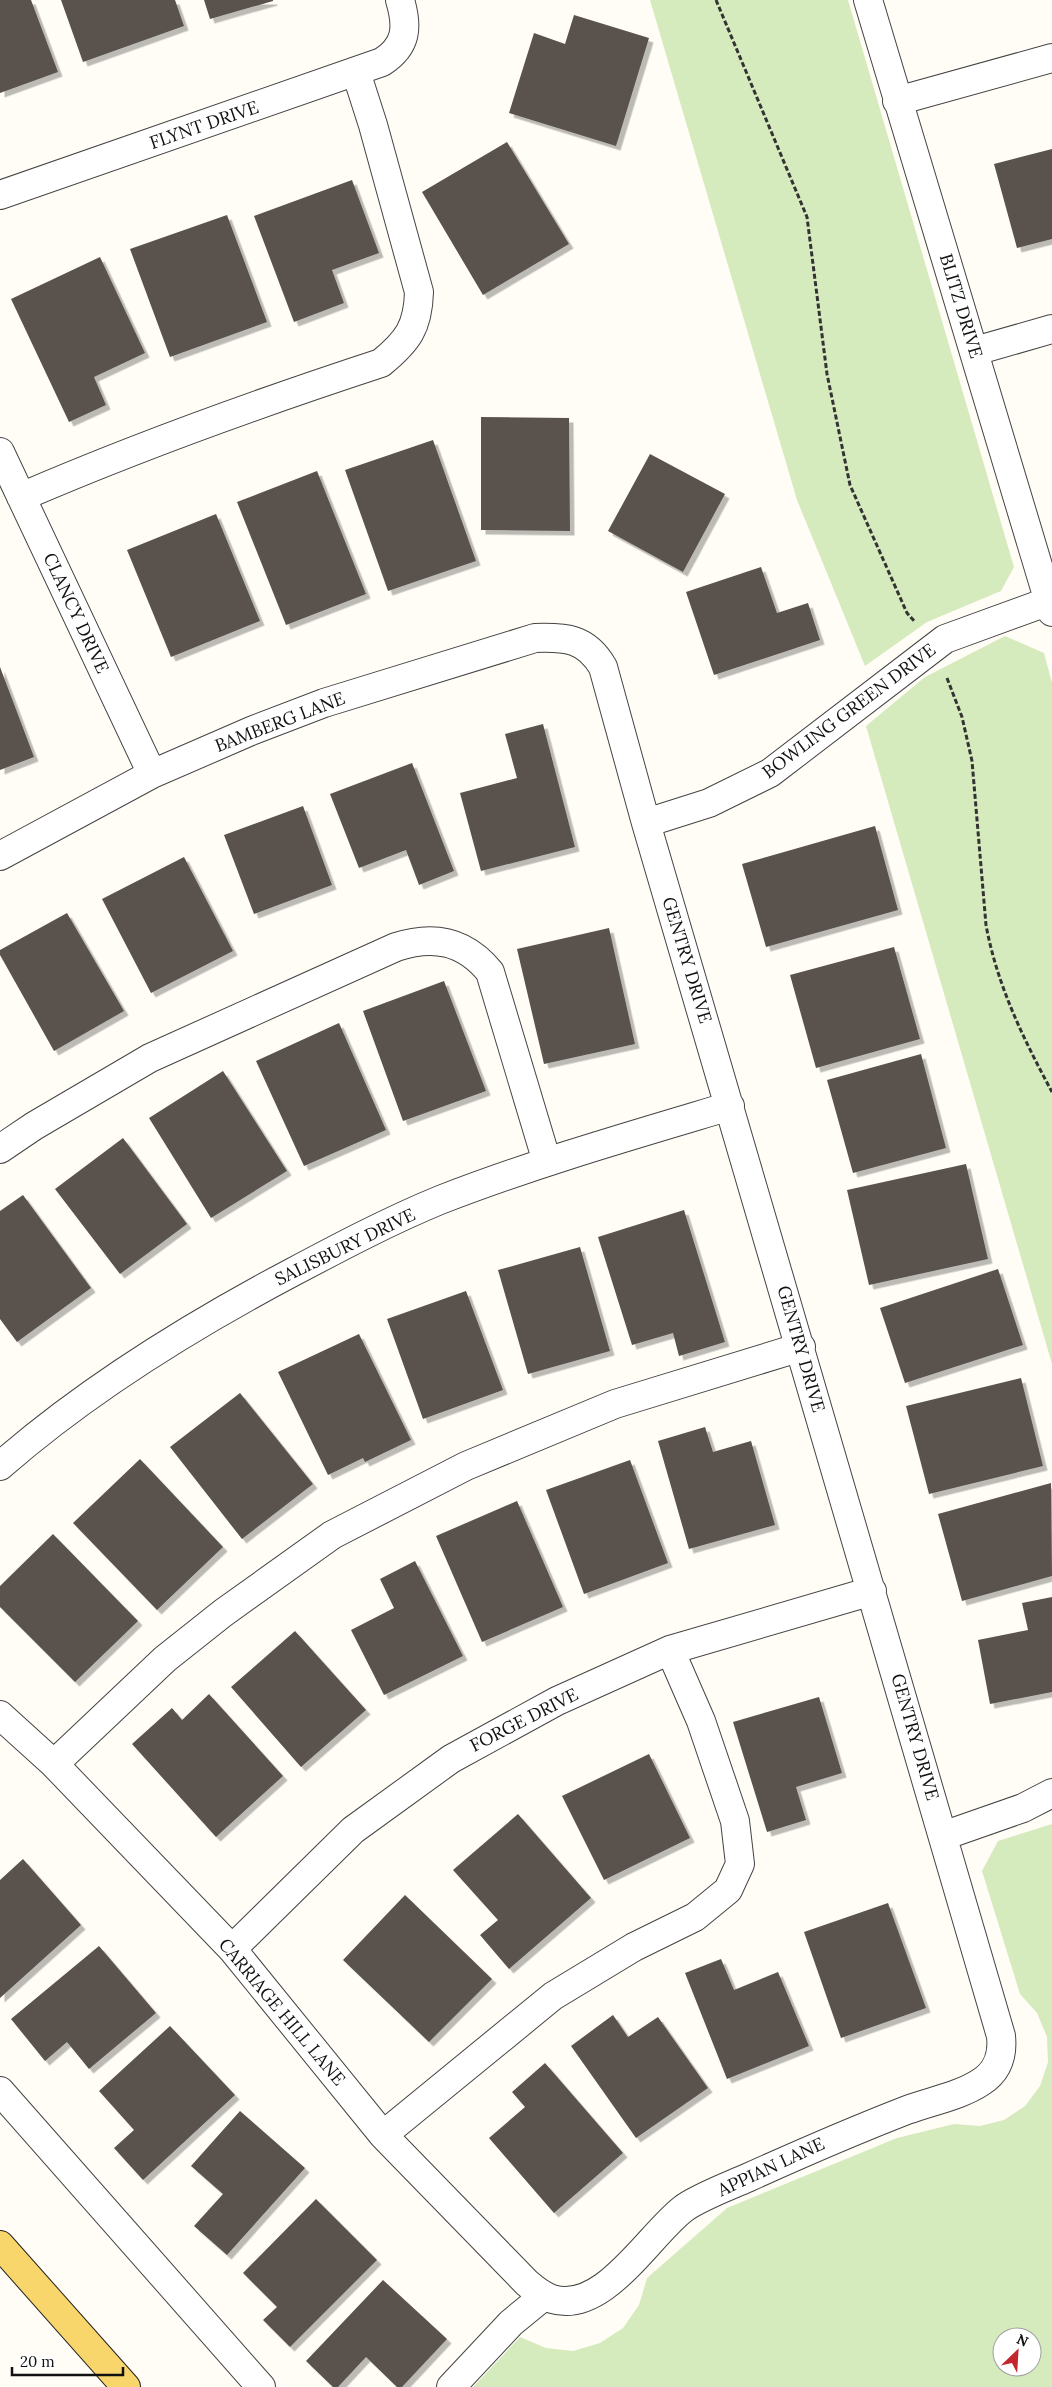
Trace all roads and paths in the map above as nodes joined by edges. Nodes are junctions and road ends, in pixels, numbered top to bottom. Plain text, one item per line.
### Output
1 (400, 0) edge
2 (716, 0) edge
3 (868, 0) edge
4 (1052, 58) edge
5 (356, 72) junction
6 (897, 101) junction
7 (0, 195) edge
8 (1052, 329) edge
9 (975, 351) junction
10 (0, 452) edge
11 (21, 497) junction
12 (1051, 604) edge
13 (577, 642) joint
14 (936, 645) junction
15 (152, 774) junction
16 (646, 823) junction
17 (0, 856) edge
18 (1052, 1092) edge
19 (730, 1106) junction
20 (0, 1149) edge
21 (547, 1162) junction
22 (801, 1347) junction
23 (0, 1466) edge
24 (872, 1591) junction
25 (670, 1650) junction
26 (0, 1716) edge
27 (54, 1764) junction
28 (1052, 1792) edge
29 (943, 1836) junction
30 (232, 1949) junction
31 (996, 2066) joint
32 (0, 2090) edge
33 (383, 2135) junction
34 (0, 2245) edge
35 (555, 2298) junction
36 (126, 2387) edge
37 (261, 2387) edge
38 (451, 2387) edge

1 - 5 street, FLYNT DRIVE
2 - 14 path
3 - 6 street, BLITZ DRIVE
4 - 6 street
5 - 7 street, FLYNT DRIVE
5 - 11 street
6 - 9 street, BLITZ DRIVE
8 - 9 street
9 - 12 street, BLITZ DRIVE
10 - 11 street, CLANCY DRIVE
11 - 15 street, CLANCY DRIVE
12 - 14 street, BOWLING GREEN DRIVE
13 - 15 street, BAMBERG LANE
13 - 16 street, GENTRY DRIVE
14 - 16 street, BOWLING GREEN DRIVE
14 - 18 path
15 - 17 street, BAMBERG LANE
16 - 19 street, GENTRY DRIVE
19 - 21 street, SALISBURY DRIVE
19 - 22 street, GENTRY DRIVE
20 - 21 street
21 - 23 street, SALISBURY DRIVE
22 - 24 street, GENTRY DRIVE
22 - 27 street
24 - 25 street, FORGE DRIVE
24 - 29 street, GENTRY DRIVE
25 - 30 street, FORGE DRIVE
25 - 33 street
26 - 27 street, CARRIAGE HILL LANE
27 - 30 street, CARRIAGE HILL LANE
28 - 29 street
29 - 31 street, GENTRY DRIVE
30 - 33 street, CARRIAGE HILL LANE
31 - 35 street, APPIAN LANE
32 - 37 street
33 - 35 street, CARRIAGE HILL LANE
34 - 36 main road
35 - 38 street

